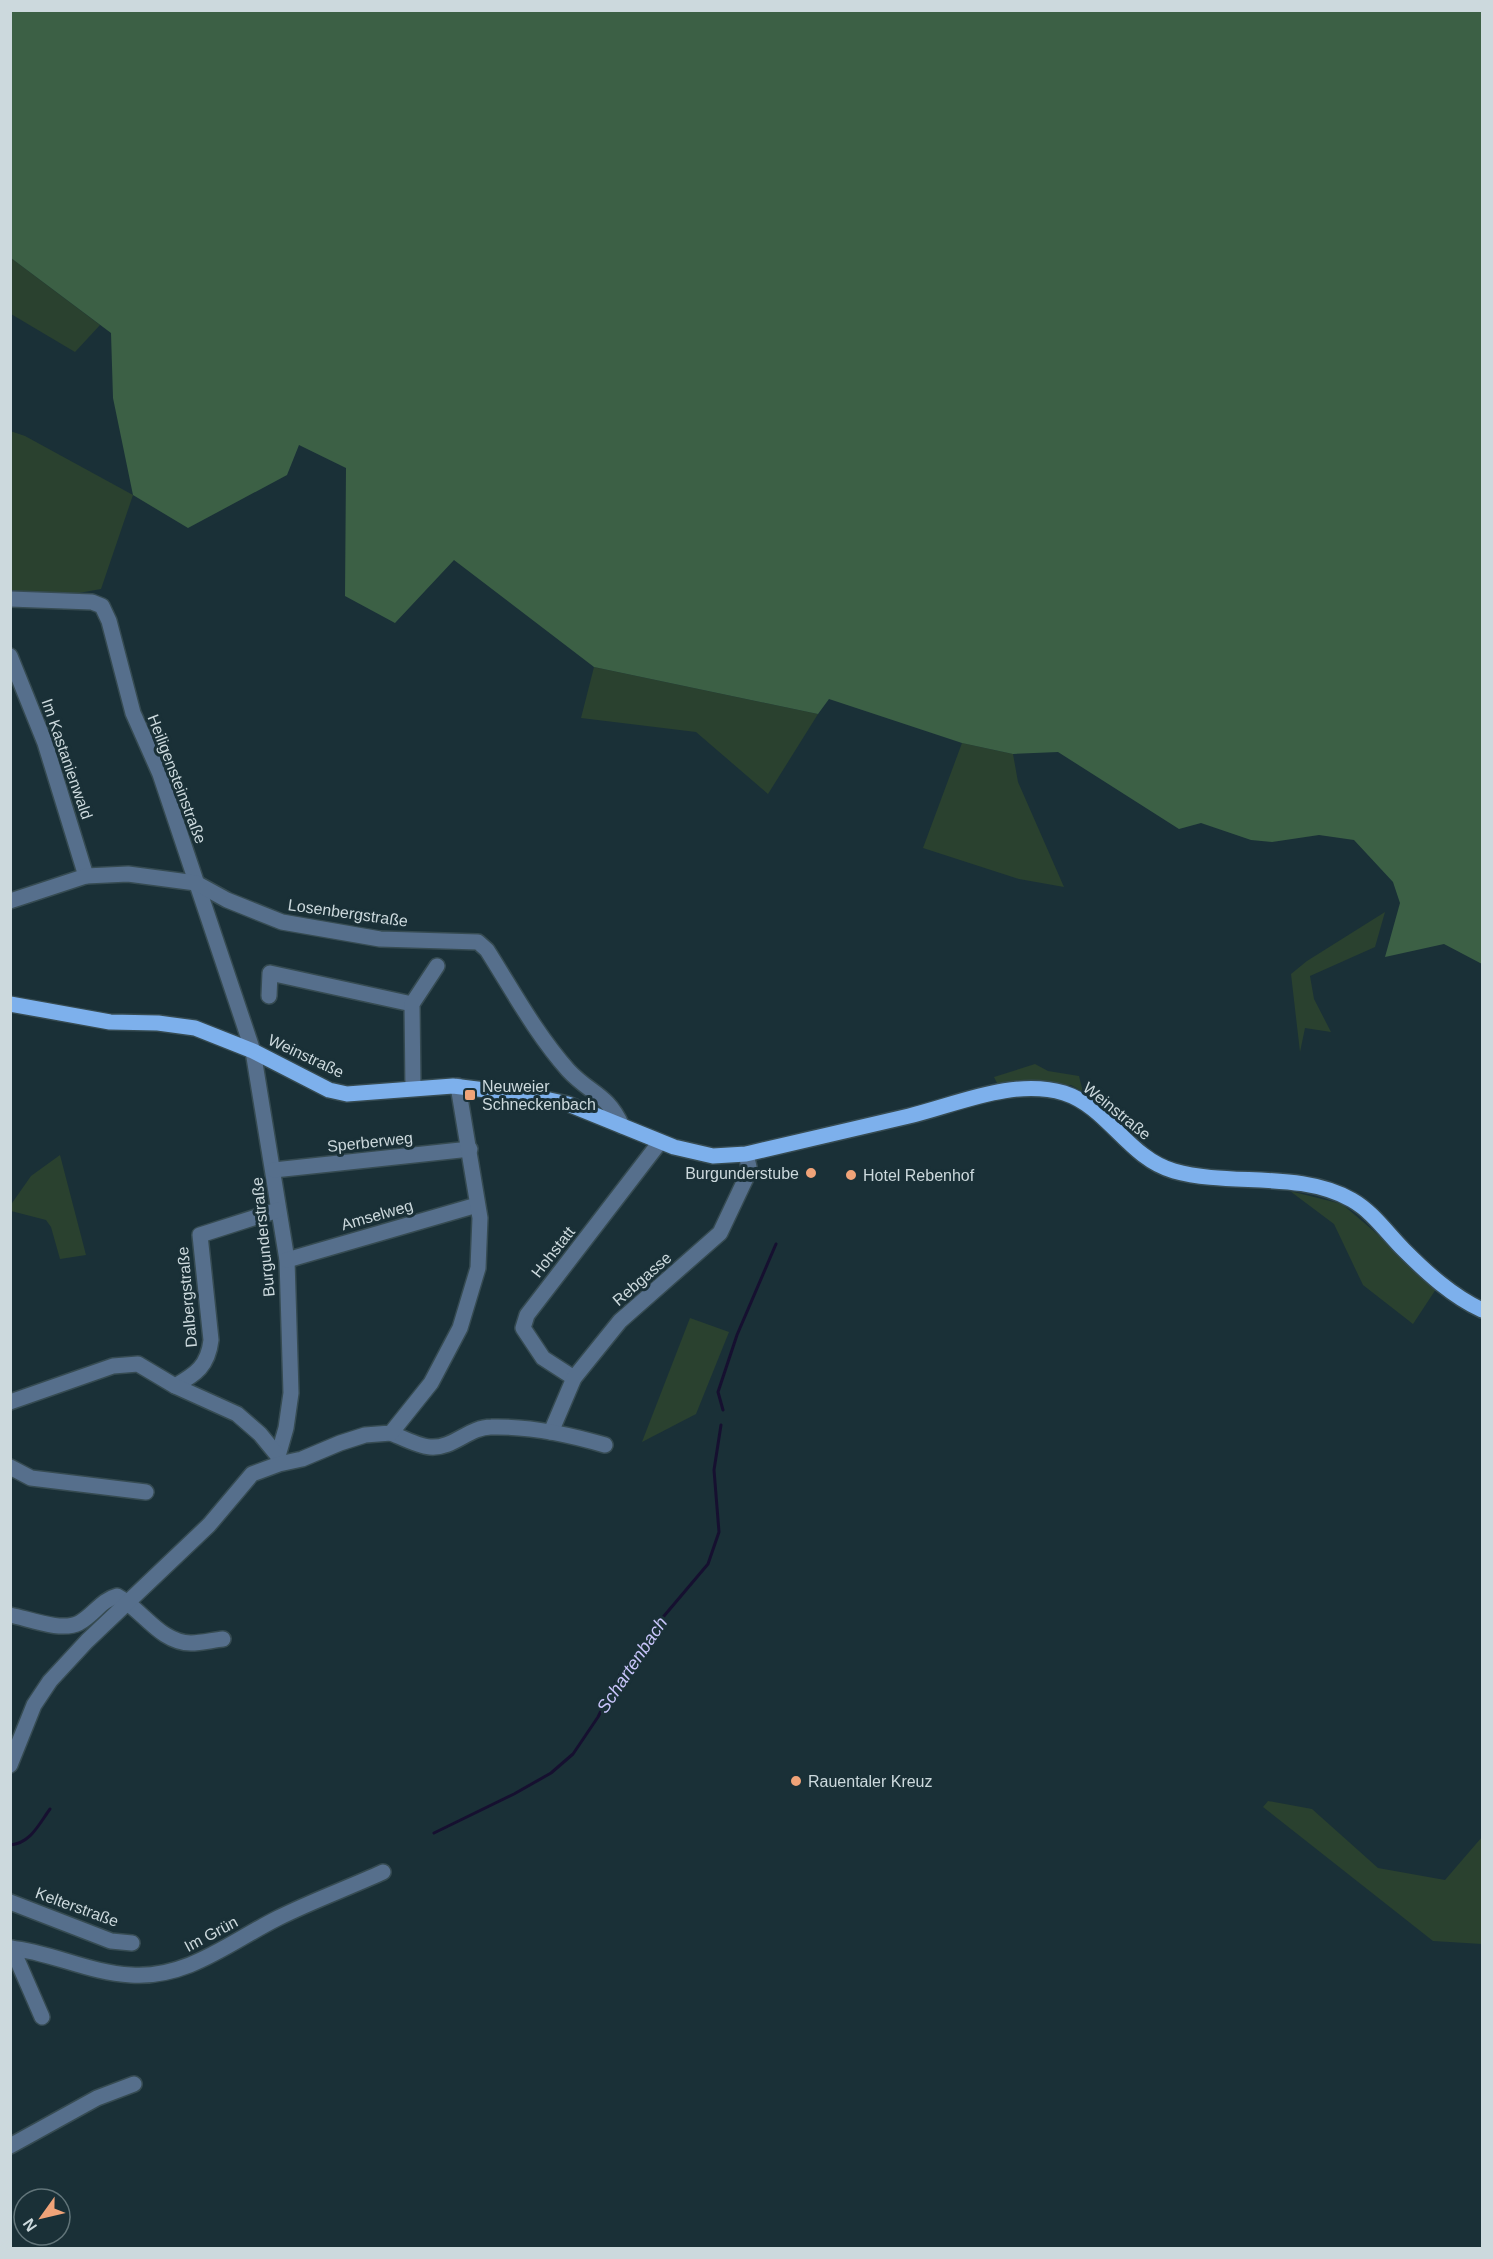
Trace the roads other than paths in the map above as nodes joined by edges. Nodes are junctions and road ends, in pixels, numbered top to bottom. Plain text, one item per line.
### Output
1 (10, 599) edge
2 (10, 656) edge
3 (86, 876) junction
4 (196, 882) junction
5 (10, 901) edge
6 (437, 966) dead end
7 (269, 996) dead end
8 (10, 1004) edge
9 (412, 1004) junction
10 (253, 1051) junction
11 (458, 1086) junction
12 (413, 1088) junction
13 (622, 1126) junction
14 (660, 1142) junction
15 (470, 1149) junction
16 (746, 1154) junction
17 (274, 1170) junction
18 (477, 1205) junction
19 (279, 1210) junction
20 (287, 1260) junction
21 (1482, 1310) edge
22 (574, 1378) junction
23 (175, 1386) junction
24 (10, 1402) edge
25 (551, 1432) junction
26 (391, 1434) junction
27 (605, 1445) dead end
28 (279, 1460) junction
29 (10, 1467) edge
30 (146, 1492) dead end
31 (130, 1603) junction
32 (10, 1615) edge
33 (223, 1639) dead end
34 (10, 1765) edge
35 (383, 1872) dead end
36 (10, 1902) edge
37 (132, 1943) dead end
38 (11, 1948) edge
39 (42, 2017) dead end
40 (134, 2084) dead end
41 (10, 2146) edge

1 - 4 street, Heiligensteinstraße
2 - 3 street, Im Kastanienwald
3 - 4 street, Losenbergstraße
3 - 5 street, Losenbergstraße
4 - 10 street, Heiligensteinstraße
4 - 13 street, Losenbergstraße
6 - 9 street
7 - 9 street
8 - 10 main road, Weinstraße
9 - 12 street
10 - 12 main road, Weinstraße
10 - 17 street, Burgunderstraße
11 - 12 main road, Weinstraße
11 - 13 main road, Weinstraße
11 - 15 street
13 - 14 main road, Weinstraße
14 - 16 main road, Weinstraße
14 - 22 street, Hohstatt
15 - 17 street, Sperberweg
15 - 18 street
16 - 21 main road, Weinstraße
16 - 22 street, Rebgasse
17 - 19 street, Burgunderstraße
18 - 20 street, Amselweg
18 - 26 street
19 - 20 street, Burgunderstraße
19 - 23 street, Dalbergstraße
20 - 28 street, Burgunderstraße
22 - 25 street, Rebgasse
23 - 24 street
23 - 28 street
25 - 26 street
25 - 27 street
26 - 28 street
28 - 31 street
29 - 30 street
31 - 32 street
31 - 33 street
31 - 34 street
35 - 38 street, Im Grün
36 - 37 street, Kelterstraße
38 - 39 street, Im Grün
40 - 41 street

